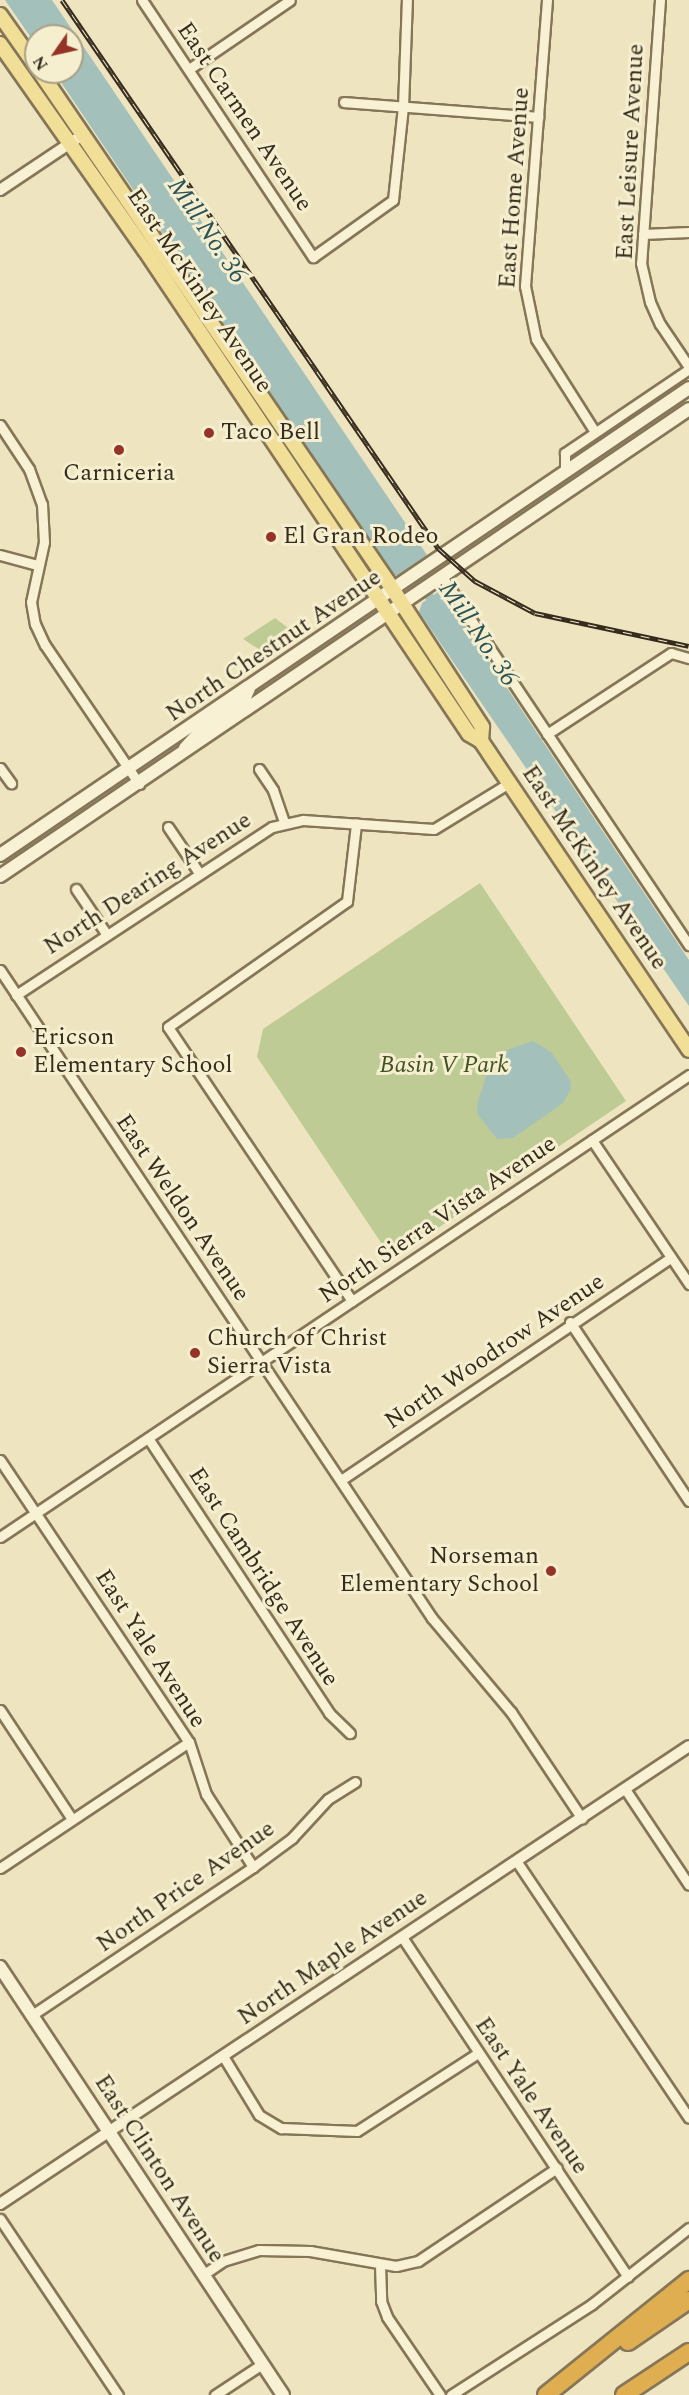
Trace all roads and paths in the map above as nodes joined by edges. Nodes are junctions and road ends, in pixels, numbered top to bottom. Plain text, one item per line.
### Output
1 (142, 0) edge
2 (407, 0) edge
3 (547, 0) edge
4 (660, 0) edge
5 (284, 2) edge
6 (0, 15) edge
7 (0, 44) edge
8 (24, 49) edge
9 (189, 69) junction
10 (49, 84) edge
11 (344, 102) dead end
12 (403, 107) junction
13 (538, 117) junction
14 (84, 134) junction
15 (70, 143) junction
16 (0, 190) edge
17 (689, 232) edge
18 (643, 234) junction
19 (689, 368) edge
20 (226, 372) junction
21 (689, 388) edge
22 (689, 409) edge
23 (0, 425) edge
24 (596, 432) junction
25 (614, 438) junction
26 (566, 470) junction
27 (581, 482) junction
28 (326, 490) junction
29 (452, 551) junction
30 (0, 555) edge
31 (38, 565) junction
32 (443, 578) junction
33 (393, 591) junction
34 (380, 601) junction
35 (403, 606) junction
36 (389, 615) junction
37 (689, 658) edge
38 (249, 688) junction
39 (547, 734) junction
40 (481, 741) junction
41 (172, 762) junction
42 (0, 768) edge
43 (129, 769) junction
44 (259, 769) dead end
45 (11, 783) dead end
46 (509, 783) junction
47 (139, 784) junction
48 (284, 822) junction
49 (356, 824) junction
50 (168, 827) dead end
51 (0, 855) edge
52 (199, 873) junction
53 (0, 876) edge
54 (76, 889) dead end
55 (107, 935) junction
56 (689, 945) edge
57 (0, 970) edge
58 (16, 995) junction
59 (689, 1050) edge
60 (689, 1075) edge
61 (592, 1140) junction
62 (671, 1257) junction
63 (689, 1284) edge
64 (352, 1301) junction
65 (570, 1322) junction
66 (262, 1361) junction
67 (148, 1438) junction
68 (0, 1460) edge
69 (341, 1480) junction
70 (689, 1501) edge
71 (37, 1512) junction
72 (0, 1537) edge
73 (0, 1710) edge
74 (350, 1733) dead end
75 (189, 1742) junction
76 (689, 1746) edge
77 (355, 1782) dead end
78 (625, 1789) junction
79 (582, 1818) junction
80 (72, 1819) junction
81 (517, 1862) junction
82 (0, 1868) edge
83 (253, 1868) junction
84 (689, 1885) edge
85 (402, 1937) junction
86 (0, 1966) edge
87 (32, 2015) junction
88 (478, 2053) junction
89 (223, 2056) junction
90 (689, 2118) edge
91 (109, 2131) junction
92 (556, 2168) junction
93 (0, 2204) edge
94 (0, 2219) edge
95 (689, 2228) edge
96 (380, 2265) junction
97 (204, 2274) junction
98 (628, 2277) junction
99 (689, 2280) edge
100 (689, 2300) edge
101 (689, 2353) edge
102 (262, 2364) junction
103 (118, 2395) edge
104 (215, 2395) edge
105 (283, 2395) edge
106 (440, 2395) edge
107 (451, 2395) edge
108 (548, 2395) edge
109 (624, 2395) edge

1 - 9 street, East Carmen Avenue
2 - 12 street
3 - 13 street, East Home Avenue
4 - 18 street, East Leisure Avenue
5 - 9 street
6 - 8 main road
7 - 15 main road, East McKinley Avenue
9 - 12 street, East Carmen Avenue
10 - 14 main road, East McKinley Avenue
11 - 12 street
12 - 13 street
13 - 24 street, East Home Avenue
14 - 15 street
14 - 28 main road, East McKinley Avenue
15 - 16 street
15 - 20 main road, East McKinley Avenue
17 - 18 street
18 - 19 street, East Leisure Avenue
19 - 24 street
20 - 28 main road
20 - 34 main road, East McKinley Avenue
21 - 25 main road, North Chestnut Avenue
22 - 27 main road, North Chestnut Avenue
23 - 31 street
24 - 26 street
25 - 26 main road, North Chestnut Avenue
25 - 27 main road
26 - 29 main road, North Chestnut Avenue
27 - 32 main road, North Chestnut Avenue
28 - 33 main road, East McKinley Avenue
29 - 32 main road
29 - 33 main road, North Chestnut Avenue
30 - 31 street
31 - 43 street
32 - 35 main road, North Chestnut Avenue
32 - 39 street
33 - 34 main road, North Chestnut Avenue
33 - 35 main road, East McKinley Avenue
34 - 36 main road, East McKinley Avenue
34 - 38 main road, North Chestnut Avenue
35 - 36 main road, North Chestnut Avenue
35 - 40 main road, East McKinley Avenue
36 - 40 main road, East McKinley Avenue
36 - 41 main road, North Chestnut Avenue
37 - 39 street
38 - 41 main road
38 - 43 main road, North Chestnut Avenue
39 - 56 street
40 - 46 main road, East McKinley Avenue
41 - 47 main road, North Chestnut Avenue
42 - 45 street
43 - 47 street
43 - 51 main road, North Chestnut Avenue
44 - 48 street
46 - 49 street, North Dearing Avenue
46 - 59 main road, East McKinley Avenue
47 - 53 main road, North Chestnut Avenue
48 - 49 street, North Dearing Avenue
48 - 52 street, North Dearing Avenue
49 - 64 street
50 - 52 street
52 - 55 street, North Dearing Avenue
54 - 55 street
55 - 58 street, North Dearing Avenue
57 - 58 street, East Weldon Avenue
58 - 66 street, East Weldon Avenue
60 - 61 street, North Sierra Vista Avenue
61 - 62 street
61 - 64 street, North Sierra Vista Avenue
62 - 63 street
62 - 65 street, North Woodrow Avenue
64 - 66 street, North Sierra Vista Avenue
65 - 69 street, North Woodrow Avenue
65 - 70 street
66 - 67 street, North Sierra Vista Avenue
66 - 69 street, East Weldon Avenue
67 - 71 street, North Sierra Vista Avenue
67 - 74 street, East Cambridge Avenue
68 - 71 street, East Yale Avenue
69 - 79 street, East Weldon Avenue
71 - 72 street, North Sierra Vista Avenue
71 - 75 street, East Yale Avenue
73 - 80 street
75 - 80 street
75 - 83 street, East Yale Avenue
76 - 78 street, North Maple Avenue
77 - 83 street, North Price Avenue
78 - 79 street, North Maple Avenue
78 - 84 street
79 - 81 street, North Maple Avenue
80 - 82 street
81 - 85 street, North Maple Avenue
81 - 90 street
83 - 87 street, North Price Avenue
85 - 88 street, East Yale Avenue
85 - 89 street, North Maple Avenue
86 - 87 main road, East Clinton Avenue
87 - 91 main road, East Clinton Avenue
88 - 89 street
88 - 92 street, East Yale Avenue
89 - 91 street, North Maple Avenue
91 - 93 street, North Maple Avenue
91 - 97 main road, East Clinton Avenue
92 - 96 street
92 - 98 street, East Yale Avenue
94 - 103 street
95 - 98 street
96 - 97 street
96 - 106 street
97 - 102 main road, East Clinton Avenue
98 - 107 street
99 - 108 highway
100 - 108 highway
101 - 109 highway
102 - 104 street
102 - 105 main road, East Clinton Avenue

